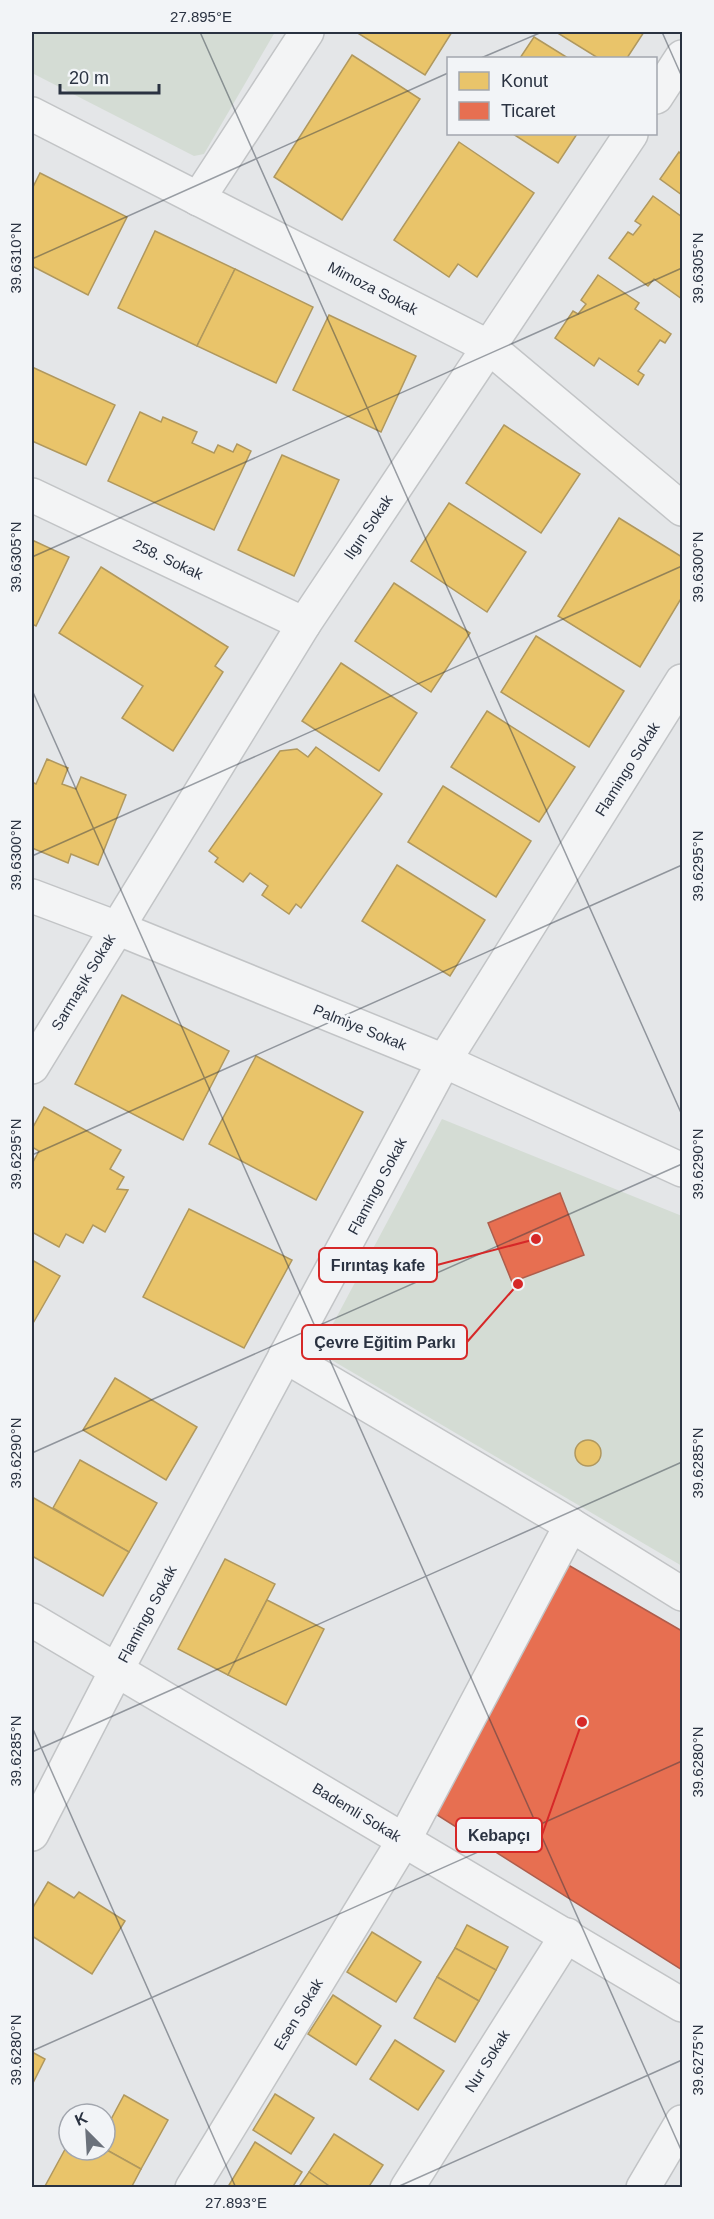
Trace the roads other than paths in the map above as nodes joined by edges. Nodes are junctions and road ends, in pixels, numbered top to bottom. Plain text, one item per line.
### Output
1 (307, 32) edge
2 (682, 57) edge
3 (657, 95) edge
4 (32, 114) edge
5 (630, 135) edge
6 (198, 199) junction
7 (489, 347) junction
8 (32, 495) edge
9 (682, 509) edge
10 (304, 624) junction
11 (682, 681) edge
12 (32, 896) edge
13 (117, 928) junction
14 (444, 1061) junction
15 (32, 1068) edge
16 (682, 1170) edge
17 (285, 1356) junction
18 (571, 1524) junction
19 (682, 1594) edge
20 (32, 1620) edge
21 (117, 1669) junction
22 (32, 1834) edge
23 (404, 1840) junction
24 (567, 1935) junction
25 (682, 2005) edge
26 (680, 2133) edge
27 (192, 2187) edge
28 (407, 2187) edge
29 (643, 2187) edge

1 - 6 street
2 - 3 street
4 - 6 street, Mimoza Sokak
5 - 7 street, Ilgın Sokak
6 - 7 street, Mimoza Sokak
7 - 9 street, Mimoza Sokak
7 - 10 street, Ilgın Sokak
8 - 10 street, 258. Sokak
10 - 13 street, Ilgın Sokak
11 - 14 street, Flamingo Sokak
12 - 13 street, Palmiye Sokak
13 - 14 street, Palmiye Sokak
13 - 15 street, Sarmaşık Sokak
14 - 16 street, Palmiye Sokak
14 - 17 street, Flamingo Sokak
17 - 18 street
17 - 21 street, Flamingo Sokak
18 - 19 street
18 - 23 street, Esen Sokak
20 - 21 street, Bademli Sokak
21 - 22 street, Flamingo Sokak
21 - 23 street, Bademli Sokak
23 - 24 street, Bademli Sokak
23 - 27 street, Esen Sokak
24 - 25 street, Bademli Sokak
24 - 28 street, Nur Sokak
26 - 29 street

